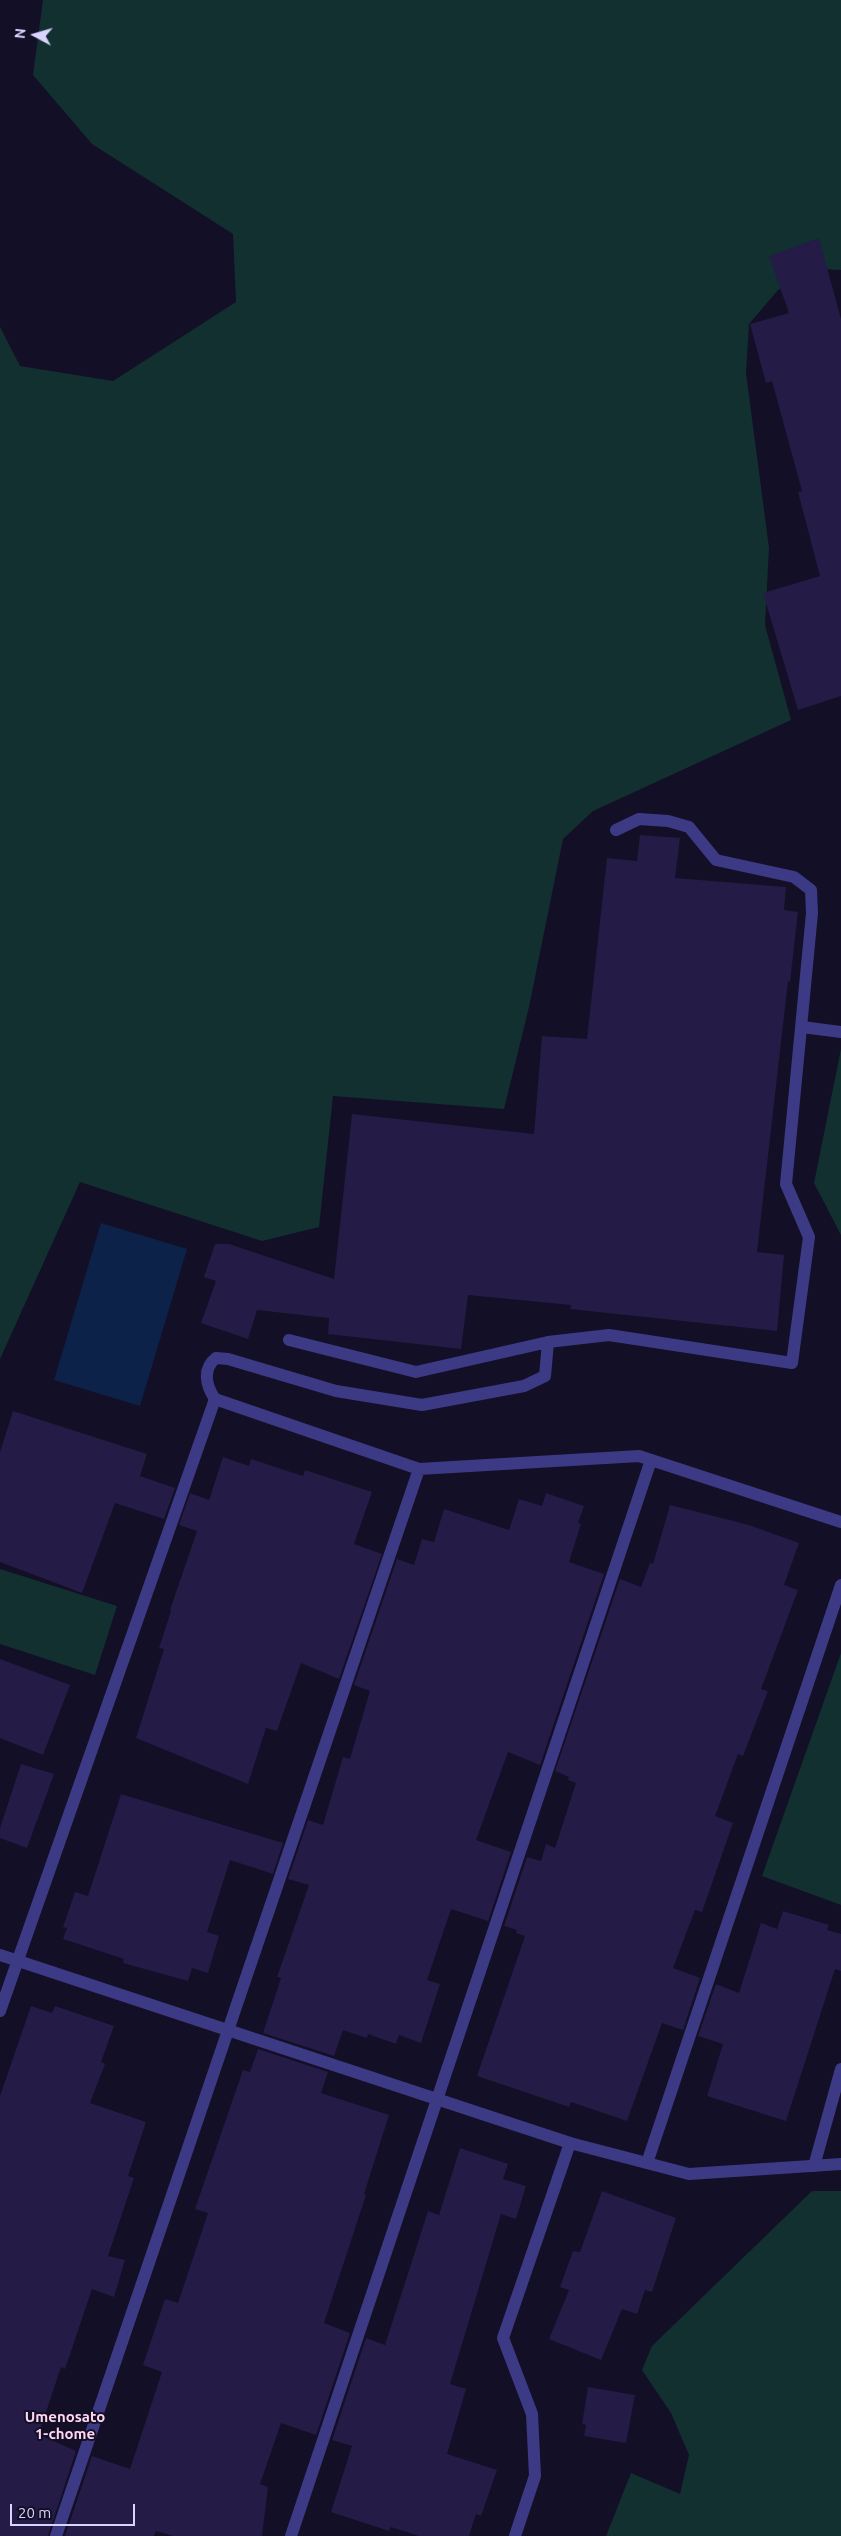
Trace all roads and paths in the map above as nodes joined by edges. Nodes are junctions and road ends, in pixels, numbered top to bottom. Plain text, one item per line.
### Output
1 (616, 830) dead end
2 (802, 1027) junction
3 (841, 1032) edge
4 (289, 1340) dead end
5 (548, 1342) junction
6 (215, 1399) junction
7 (651, 1460) junction
8 (419, 1469) junction
9 (841, 1522) edge
10 (841, 1585) edge
11 (0, 1955) edge
12 (17, 1961) junction
13 (0, 2011) edge
14 (228, 2030) junction
15 (841, 2069) edge
16 (437, 2100) junction
17 (570, 2143) junction
18 (647, 2163) junction
19 (841, 2164) edge
20 (814, 2166) junction
21 (56, 2536) edge
22 (291, 2536) edge
23 (515, 2536) edge

1 - 2 street
2 - 3 street
2 - 5 street
4 - 5 street
5 - 6 street
6 - 8 street
6 - 12 street
7 - 8 street
7 - 9 street
7 - 16 street
8 - 14 street
10 - 18 street
11 - 12 street
12 - 13 street
12 - 14 street
14 - 16 street
14 - 21 street
15 - 20 street
16 - 17 street
16 - 22 street
17 - 18 street
17 - 23 street
18 - 20 street
19 - 20 street

